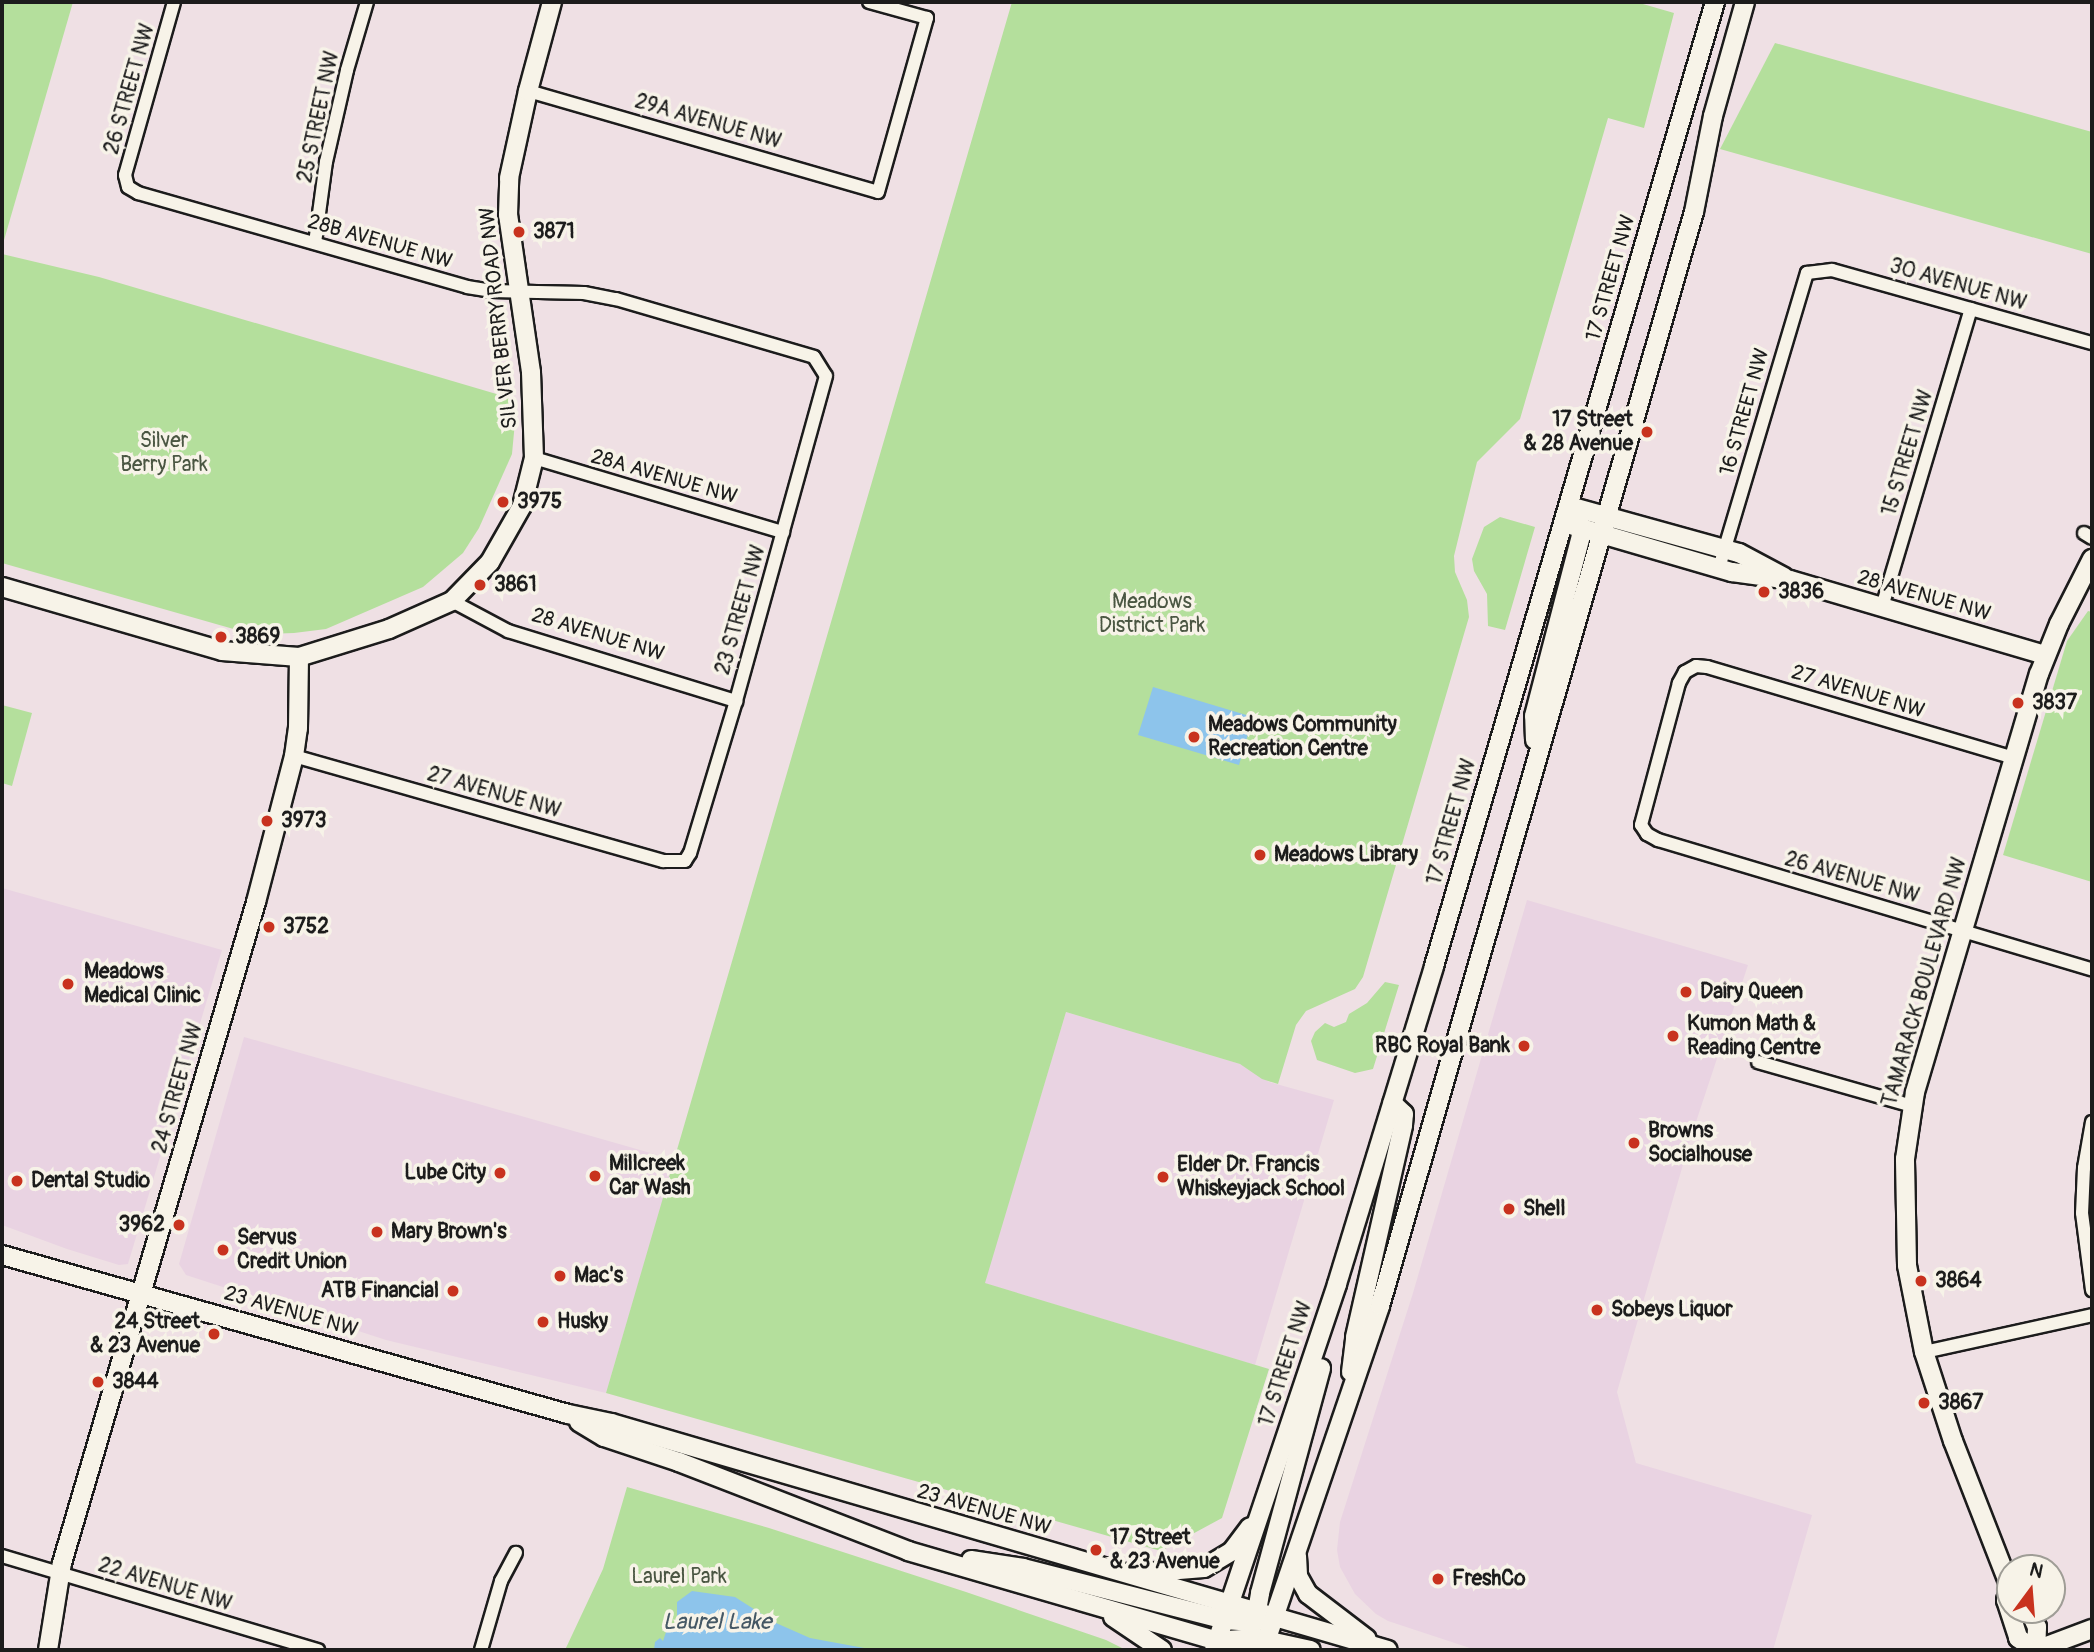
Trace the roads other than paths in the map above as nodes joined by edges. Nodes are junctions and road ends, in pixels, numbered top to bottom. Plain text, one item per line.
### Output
1 (174, 2) edge
2 (367, 2) edge
3 (552, 2) edge
4 (869, 2) edge
5 (1715, 2) edge
6 (1745, 2) edge
7 (528, 90) junction
8 (128, 187) joint
9 (315, 243) junction
10 (1812, 270) joint
11 (518, 291) junction
12 (1971, 309) junction
13 (2092, 343) edge
14 (824, 368) joint
15 (534, 458) junction
16 (1566, 514) junction
17 (1606, 516) junction
18 (1581, 528) junction
19 (783, 532) junction
20 (1601, 534) junction
21 (1725, 548) junction
22 (2092, 559) edge
23 (1719, 568) junction
24 (1790, 580) junction
25 (2, 587) edge
26 (452, 601) junction
27 (1882, 607) junction
28 (2045, 655) junction
29 (299, 657) junction
30 (736, 701) junction
31 (294, 756) junction
32 (1536, 756) junction
33 (2014, 758) junction
34 (1643, 831) joint
35 (685, 861) joint
36 (1963, 930) junction
37 (2092, 968) edge
38 (1758, 1062) dead end
39 (1392, 1103) junction
40 (1912, 1106) junction
41 (2092, 1122) edge
42 (2090, 1146) edge
43 (2, 1255) edge
44 (2092, 1290) edge
45 (141, 1294) junction
46 (1330, 1305) junction
47 (2092, 1315) edge
48 (1924, 1352) junction
49 (1348, 1401) junction
50 (568, 1414) junction
51 (1262, 1510) junction
52 (1300, 1542) junction
53 (908, 1551) junction
54 (516, 1553) dead end
55 (1997, 1554) edge
56 (2, 1556) edge
57 (1109, 1570) junction
58 (60, 1573) junction
59 (1098, 1607) junction
60 (2013, 1624) edge
61 (2035, 1624) edge
62 (2092, 1629) edge
63 (1249, 1633) edge
64 (1216, 1646) edge
65 (1385, 1649) edge
66 (48, 1650) edge
67 (317, 1650) edge
68 (481, 1650) edge
69 (1162, 1650) edge
70 (1311, 1650) edge
71 (2036, 1650) edge

1 - 8 street, 26 STREET NW
2 - 9 street, 25 STREET NW
3 - 7 main road, SILVER BERRY ROAD NW
4 - 7 street, 29A AVENUE NW
5 - 16 main road, 17 STREET NW
6 - 17 main road, 17 STREET NW
7 - 11 main road, SILVER BERRY ROAD NW
8 - 9 street, 28B AVENUE NW
9 - 11 street, 28B AVENUE NW
10 - 12 street, 30 AVENUE NW
10 - 21 street, 16 STREET NW
11 - 14 street, 28B AVENUE NW
11 - 15 main road, SILVER BERRY ROAD NW
12 - 13 street, 30 AVENUE NW
12 - 27 street, 15 STREET NW
14 - 19 street, 23 STREET NW
15 - 19 street, 28A AVENUE NW
15 - 26 main road, SILVER BERRY ROAD NW
16 - 17 main road, 28 AVENUE NW
16 - 18 main road
16 - 39 main road, 17 STREET NW
17 - 20 main road, 17 STREET NW
17 - 21 main road, 28 AVENUE NW
18 - 20 main road, 28 AVENUE NW
18 - 32 main road
19 - 30 street, 23 STREET NW
20 - 23 main road, 28 AVENUE NW
20 - 32 main road, 17 STREET NW
21 - 23 street, 16 STREET NW
21 - 24 main road, 28 AVENUE NW
22 - 28 main road, TAMARACK BOULEVARD NW
23 - 24 main road, 28 AVENUE NW
24 - 27 main road, 28 AVENUE NW
25 - 29 main road, SILVER BERRY ROAD NW
26 - 29 main road, SILVER BERRY ROAD NW
26 - 30 street, 28 AVENUE NW
27 - 28 main road, 28 AVENUE NW
28 - 33 main road, TAMARACK BOULEVARD NW
29 - 31 main road, 24 STREET NW
30 - 35 street, 23 STREET NW
31 - 35 street, 27 AVENUE NW
31 - 45 main road, 24 STREET NW
32 - 49 main road, 17 STREET NW
33 - 34 street, 27 AVENUE NW
33 - 36 main road, TAMARACK BOULEVARD NW
34 - 36 street, 26 AVENUE NW
36 - 37 street, 26 AVENUE NW
36 - 40 main road, TAMARACK BOULEVARD NW
38 - 40 street
39 - 46 main road, 17 STREET NW
39 - 49 main road
40 - 48 main road, TAMARACK BOULEVARD NW
41 - 42 street
42 - 44 street
43 - 45 main road, 23 AVENUE NW
45 - 50 main road, 23 AVENUE NW
45 - 58 main road, 24 STREET NW
46 - 51 main road, 17 STREET NW
46 - 63 main road
47 - 48 street
48 - 55 main road, TAMARACK BOULEVARD NW
49 - 52 main road, 17 STREET NW
50 - 53 main road, 23 AVENUE NW
50 - 57 main road, 23 AVENUE NW
51 - 57 main road
51 - 63 main road, 17 STREET NW
52 - 63 main road, 17 STREET NW
52 - 65 main road
53 - 59 main road, 23 AVENUE NW
53 - 63 main road
54 - 68 street
56 - 58 street, 22 AVENUE NW
57 - 63 main road, 23 AVENUE NW
58 - 66 main road, 24 STREET NW
58 - 67 street, 22 AVENUE NW
59 - 64 main road, 23 AVENUE NW
59 - 69 main road
60 - 61 main road, TAMARACK BOULEVARD NW
62 - 71 main road
63 - 64 main road, 17 STREET NW
63 - 65 main road, 23 AVENUE NW
63 - 70 main road

